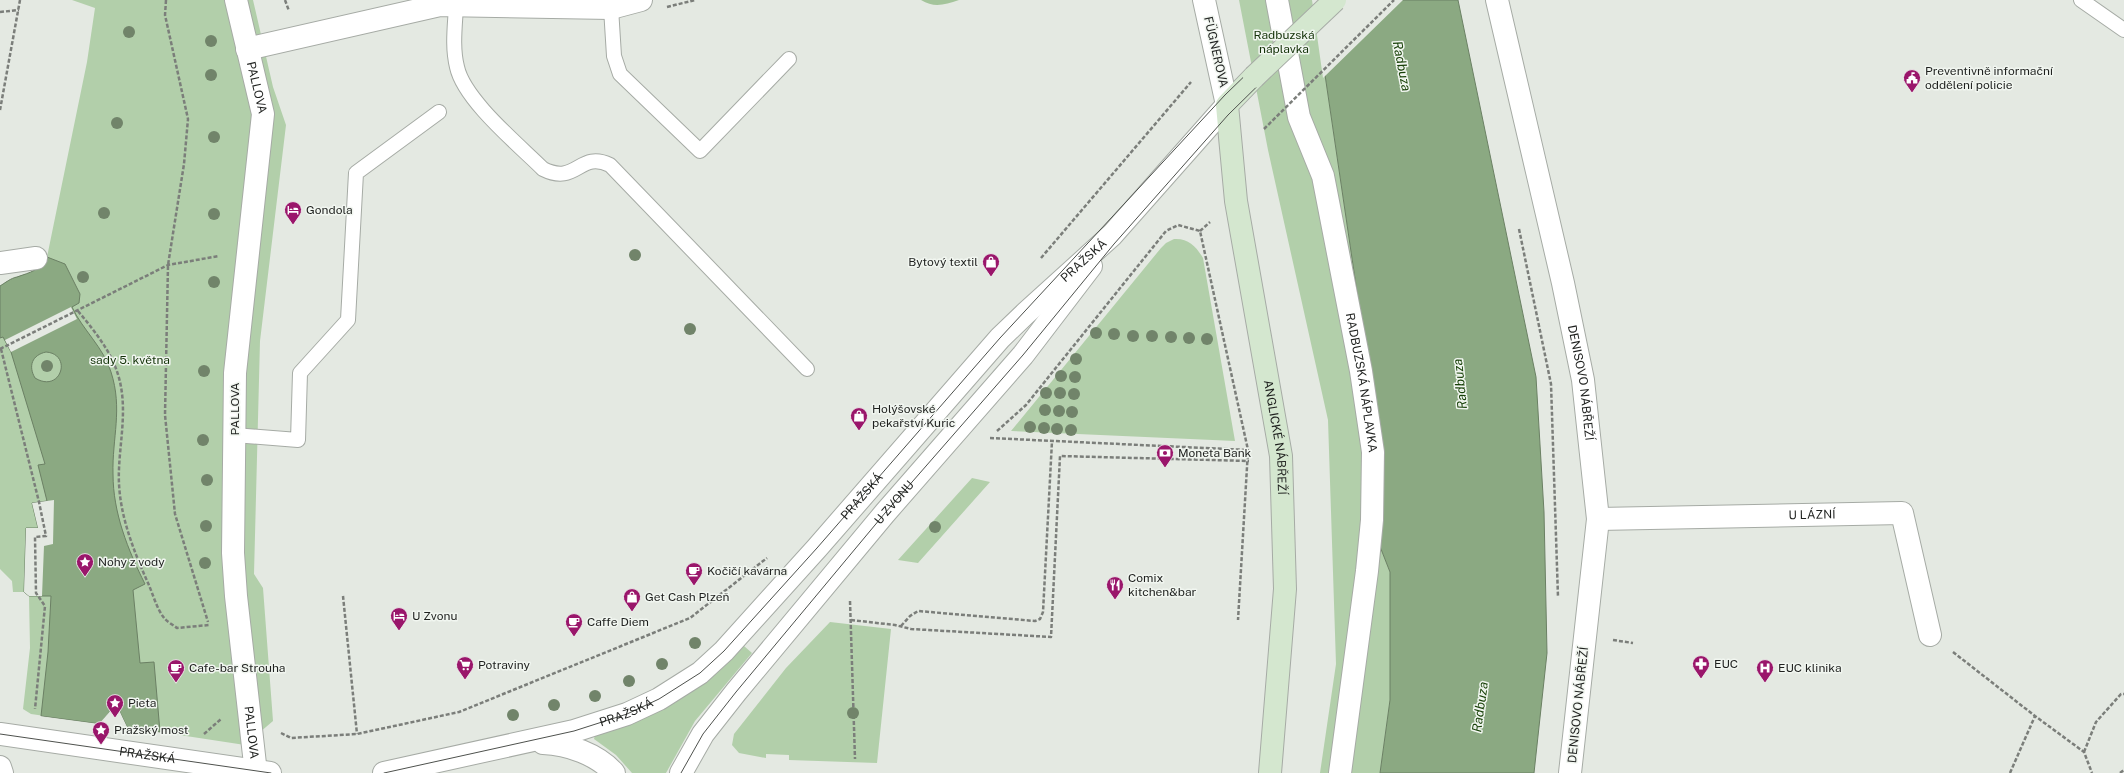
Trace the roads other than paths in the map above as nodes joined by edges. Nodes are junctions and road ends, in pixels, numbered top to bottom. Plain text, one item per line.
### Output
1 (236, 0) edge
2 (641, 0) edge
3 (1204, 0) edge
4 (1277, 0) edge
5 (1335, 0) edge
6 (1496, 0) edge
7 (2081, 0) edge
8 (456, 6) junction
9 (611, 8) junction
10 (2124, 30) edge
11 (247, 49) junction
12 (789, 59) dead end
13 (1227, 105) junction
14 (439, 112) dead end
15 (1112, 235) junction
16 (36, 258) dead end
17 (0, 263) edge
18 (807, 369) dead end
19 (234, 434) junction
20 (1598, 519) junction
21 (1930, 635) road end
22 (0, 734) edge
23 (509, 744) junction
24 (0, 767) edge
25 (261, 772) edge
26 (2, 773) edge
27 (384, 773) edge
28 (614, 773) edge
29 (681, 773) edge
30 (1270, 773) edge
31 (1340, 773) edge
32 (1570, 773) edge

1 - 11 street, PALLOVA
2 - 9 street, PALLOVA
3 - 13 street, FÜGNEROVA
4 - 31 street, RADBUZSKÁ NÁPLAVKA
5 - 13 street, PRAŽSKÁ, bridge
6 - 20 street, DENISOVO NÁBŘEŽÍ
7 - 10 lane
8 - 9 street, PALLOVA
8 - 11 street, PALLOVA
8 - 18 lane
9 - 12 lane
11 - 19 street, PALLOVA
13 - 15 street, PRAŽSKÁ
13 - 30 street, ANGLICKÉ NÁBŘEŽÍ
14 - 19 lane
15 - 23 street, PRAŽSKÁ
15 - 29 street, U ZVONU
16 - 17 street
19 - 25 street, PALLOVA
20 - 21 street, U LÁZNÍ
20 - 32 street, DENISOVO NÁBŘEŽÍ
22 - 25 street, PRAŽSKÁ
23 - 27 street, PRAŽSKÁ
23 - 28 street
24 - 26 street

